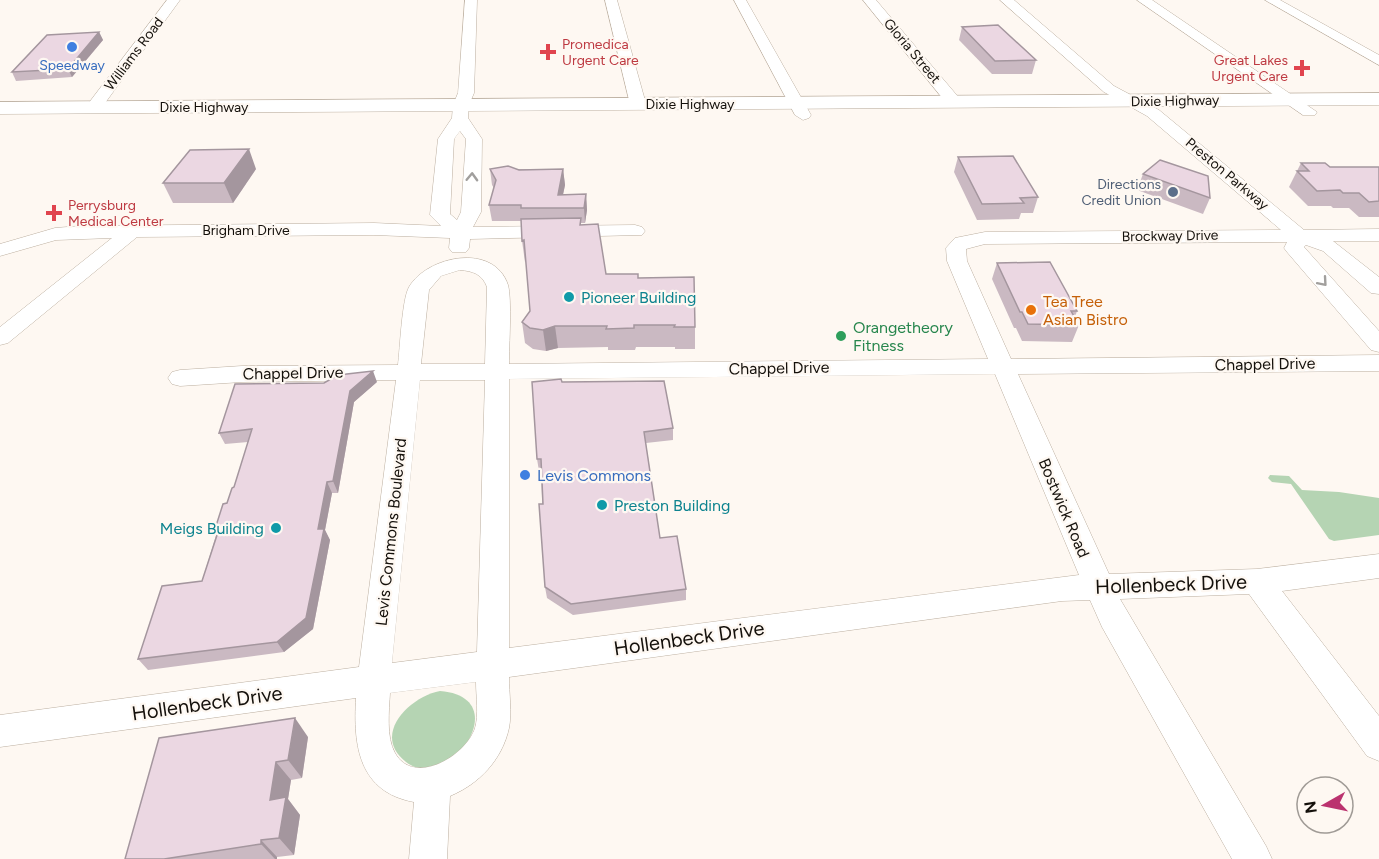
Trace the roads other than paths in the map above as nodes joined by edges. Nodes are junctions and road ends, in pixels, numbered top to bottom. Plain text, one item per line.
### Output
1 (174, 0) edge
2 (471, 0) edge
3 (611, 0) edge
4 (740, 0) edge
5 (869, 0) edge
6 (1006, 0) edge
7 (1143, 0) edge
8 (1271, 0) edge
9 (1379, 61) edge
10 (1379, 99) edge
11 (1291, 100) junction
12 (1131, 101) junction
13 (954, 102) junction
14 (638, 104) junction
15 (94, 107) junction
16 (0, 108) edge
17 (800, 109) junction
18 (460, 111) junction
19 (1309, 112) junction
20 (1379, 112) edge
21 (1153, 113) junction
22 (0, 120) edge
23 (635, 231) dead end
24 (460, 233) junction
25 (1379, 235) edge
26 (127, 236) junction
27 (1300, 236) junction
28 (962, 242) joint
29 (0, 250) edge
30 (458, 264) junction
31 (1379, 288) edge
32 (0, 338) edge
33 (1379, 345) edge
34 (1379, 363) edge
35 (1002, 366) junction
36 (498, 371) junction
37 (409, 372) junction
38 (180, 378) dead end
39 (1379, 566) edge
40 (1257, 581) junction
41 (1098, 587) junction
42 (493, 664) junction
43 (375, 680) junction
44 (0, 731) edge
45 (1379, 744) edge
46 (433, 785) junction
47 (428, 859) edge
48 (1253, 859) edge

1 - 15 street, Williams Road
2 - 18 street
3 - 14 street
4 - 17 street
5 - 13 street, Gloria Street
6 - 12 street, Preston Parkway
7 - 11 street
8 - 9 street
10 - 11 main road, Dixie Highway
11 - 12 main road, Dixie Highway
11 - 19 street
12 - 13 main road, Dixie Highway
12 - 21 street, Preston Parkway
13 - 17 main road, Dixie Highway
14 - 17 main road, Dixie Highway
14 - 18 main road, Dixie Highway
15 - 16 main road, Dixie Highway
15 - 18 main road, Dixie Highway
17 - 18 main road, Dixie Highway
17 - 21 main road, Dixie Highway
18 - 22 main road, Dixie Highway
24 -> 18 street
18 - 24 street
19 - 20 main road, Dixie Highway
19 - 21 main road, Dixie Highway
21 - 27 street, Preston Parkway
23 - 24 street, Brigham Drive
24 - 26 street, Brigham Drive
24 - 30 street
25 - 27 street, Brockway Drive
26 - 29 street, Brigham Drive
26 - 32 street
27 - 28 street, Brockway Drive
27 - 31 street, Preston Parkway
27 -> 33 street
28 - 35 street, Bostwick Road
30 - 36 street
30 - 37 street, Levis Commons Boulevard
34 - 35 street, Chappel Drive
35 - 36 street, Chappel Drive
35 - 41 street, Bostwick Road
36 - 37 street, Chappel Drive
36 - 42 street
37 - 38 street, Chappel Drive
37 - 43 street, Levis Commons Boulevard
39 - 40 street, Hollenbeck Drive
40 - 41 street, Hollenbeck Drive
40 - 45 street
41 - 42 street, Hollenbeck Drive
41 - 48 street, Bostwick Road
42 - 43 street, Hollenbeck Drive
42 - 46 street
43 - 44 street, Hollenbeck Drive
43 - 46 street, Levis Commons Boulevard
46 - 47 street

